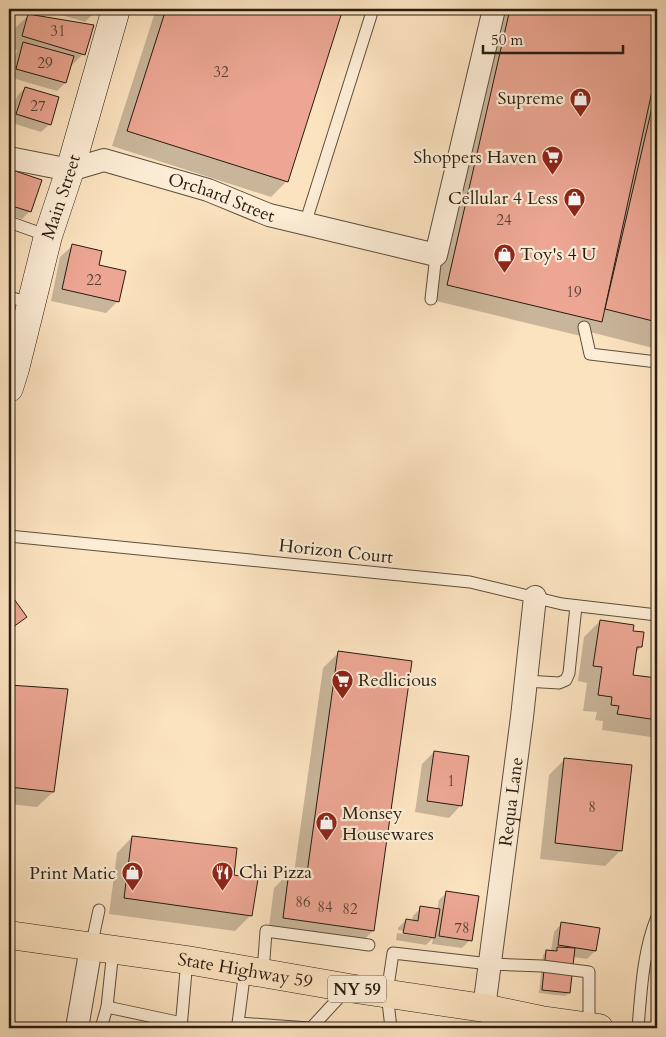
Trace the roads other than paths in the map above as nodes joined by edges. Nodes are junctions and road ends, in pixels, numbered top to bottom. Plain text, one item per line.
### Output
1 (116, 9) edge
2 (373, 9) edge
3 (494, 9) edge
4 (9, 158) edge
5 (70, 170) junction
6 (9, 222) edge
7 (305, 224) junction
8 (48, 236) junction
9 (436, 255) junction
10 (431, 299) dead end
11 (20, 300) edge
12 (584, 327) dead end
13 (657, 362) edge
14 (9, 388) edge
15 (9, 536) edge
16 (535, 597) junction
17 (576, 606) junction
18 (657, 616) edge
19 (526, 681) junction
20 (99, 910) dead end
21 (657, 917) edge
22 (9, 935) edge
23 (370, 945) dead end
24 (102, 949) junction
25 (187, 960) junction
26 (490, 964) junction
27 (254, 971) junction
28 (349, 988) junction
29 (387, 993) junction
30 (106, 1007) junction
31 (484, 1008) junction
32 (181, 1026) edge
33 (238, 1026) edge
34 (594, 1027) edge
35 (77, 1028) edge
36 (101, 1028) edge
37 (310, 1028) edge
38 (391, 1028) edge
39 (638, 1028) edge

1 - 5 main road, Main Street
2 - 7 lane
3 - 9 street
4 - 5 street, Orchard Street
5 - 7 street, Orchard Street
5 - 8 main road, Main Street
6 - 8 lane
7 - 9 street, Orchard Street
8 - 11 main road, Main Street
9 - 10 lane
11 - 14 main road, Main Street
12 - 13 lane
15 - 16 lane, Horizon Court
16 - 17 lane, Horizon Court
16 - 19 street, Requa Lane
17 - 18 lane, Horizon Court
17 - 19 lane
19 - 26 street, Requa Lane
20 - 24 lane
21 - 39 lane
22 - 24 main road, State Highway 59 / NY 59
23 - 27 lane
24 - 25 main road, State Highway 59 / NY 59
24 - 30 lane
24 - 35 street
25 - 27 main road, State Highway 59 / NY 59
25 - 32 lane
26 - 29 lane
26 - 31 street, Requa Lane
26 - 34 lane
27 - 28 main road, State Highway 59 / NY 59
27 - 33 lane
28 - 29 main road, State Highway 59 / NY 59
28 - 37 lane
29 - 31 main road, State Highway 59 / NY 59
29 - 38 lane
30 - 32 lane
30 - 36 lane
31 - 34 main road, State Highway 59 / NY 59
33 - 37 lane

